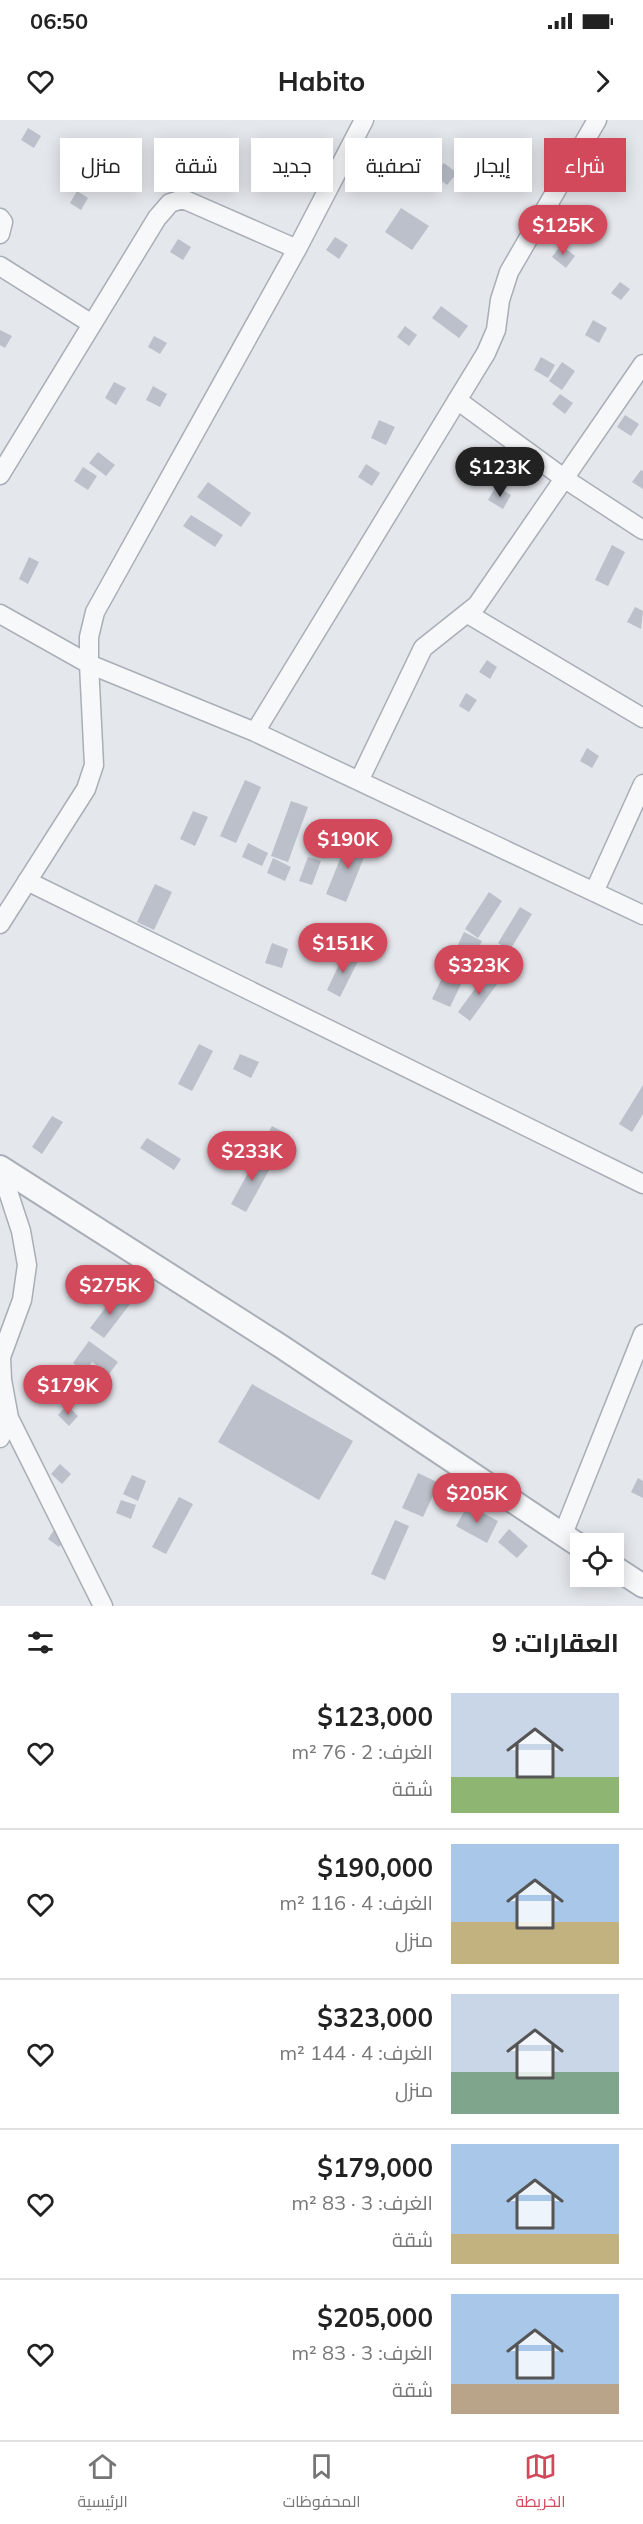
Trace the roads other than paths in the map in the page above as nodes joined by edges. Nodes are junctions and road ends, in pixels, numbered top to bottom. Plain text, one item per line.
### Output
1 (364, 120) edge
2 (597, 120) edge
3 (0, 218) edge
4 (0, 234) edge
5 (297, 249) junction
6 (0, 266) edge
7 (92, 324) junction
8 (643, 364) edge
9 (457, 400) junction
10 (0, 475) edge
11 (565, 479) junction
12 (643, 530) edge
13 (0, 614) edge
14 (468, 614) junction
15 (89, 664) junction
16 (643, 718) edge
17 (255, 732) junction
18 (359, 781) junction
19 (643, 784) edge
20 (27, 881) junction
21 (594, 892) junction
22 (643, 915) edge
23 (0, 924) edge
24 (0, 1167) edge
25 (643, 1184) edge
26 (643, 1334) edge
27 (9, 1418) junction
28 (0, 1438) edge
29 (574, 1533) edge
30 (570, 1539) edge
31 (624, 1574) edge
32 (643, 1586) edge
33 (103, 1606) edge

1 - 5 street
2 - 9 street
3 - 4 street
5 - 7 street
5 - 15 street
6 - 7 street
7 - 10 street
8 - 11 street
9 - 11 street
9 - 17 street
11 - 12 street
11 - 14 street
13 - 15 street
14 - 16 street
14 - 18 street
15 - 17 street
15 - 20 street
17 - 18 street
18 - 21 street
19 - 21 street
20 - 23 street
20 - 25 street
21 - 22 street
24 - 27 street
24 - 30 street
26 - 29 street
27 - 28 street
27 - 33 street
31 - 32 street

